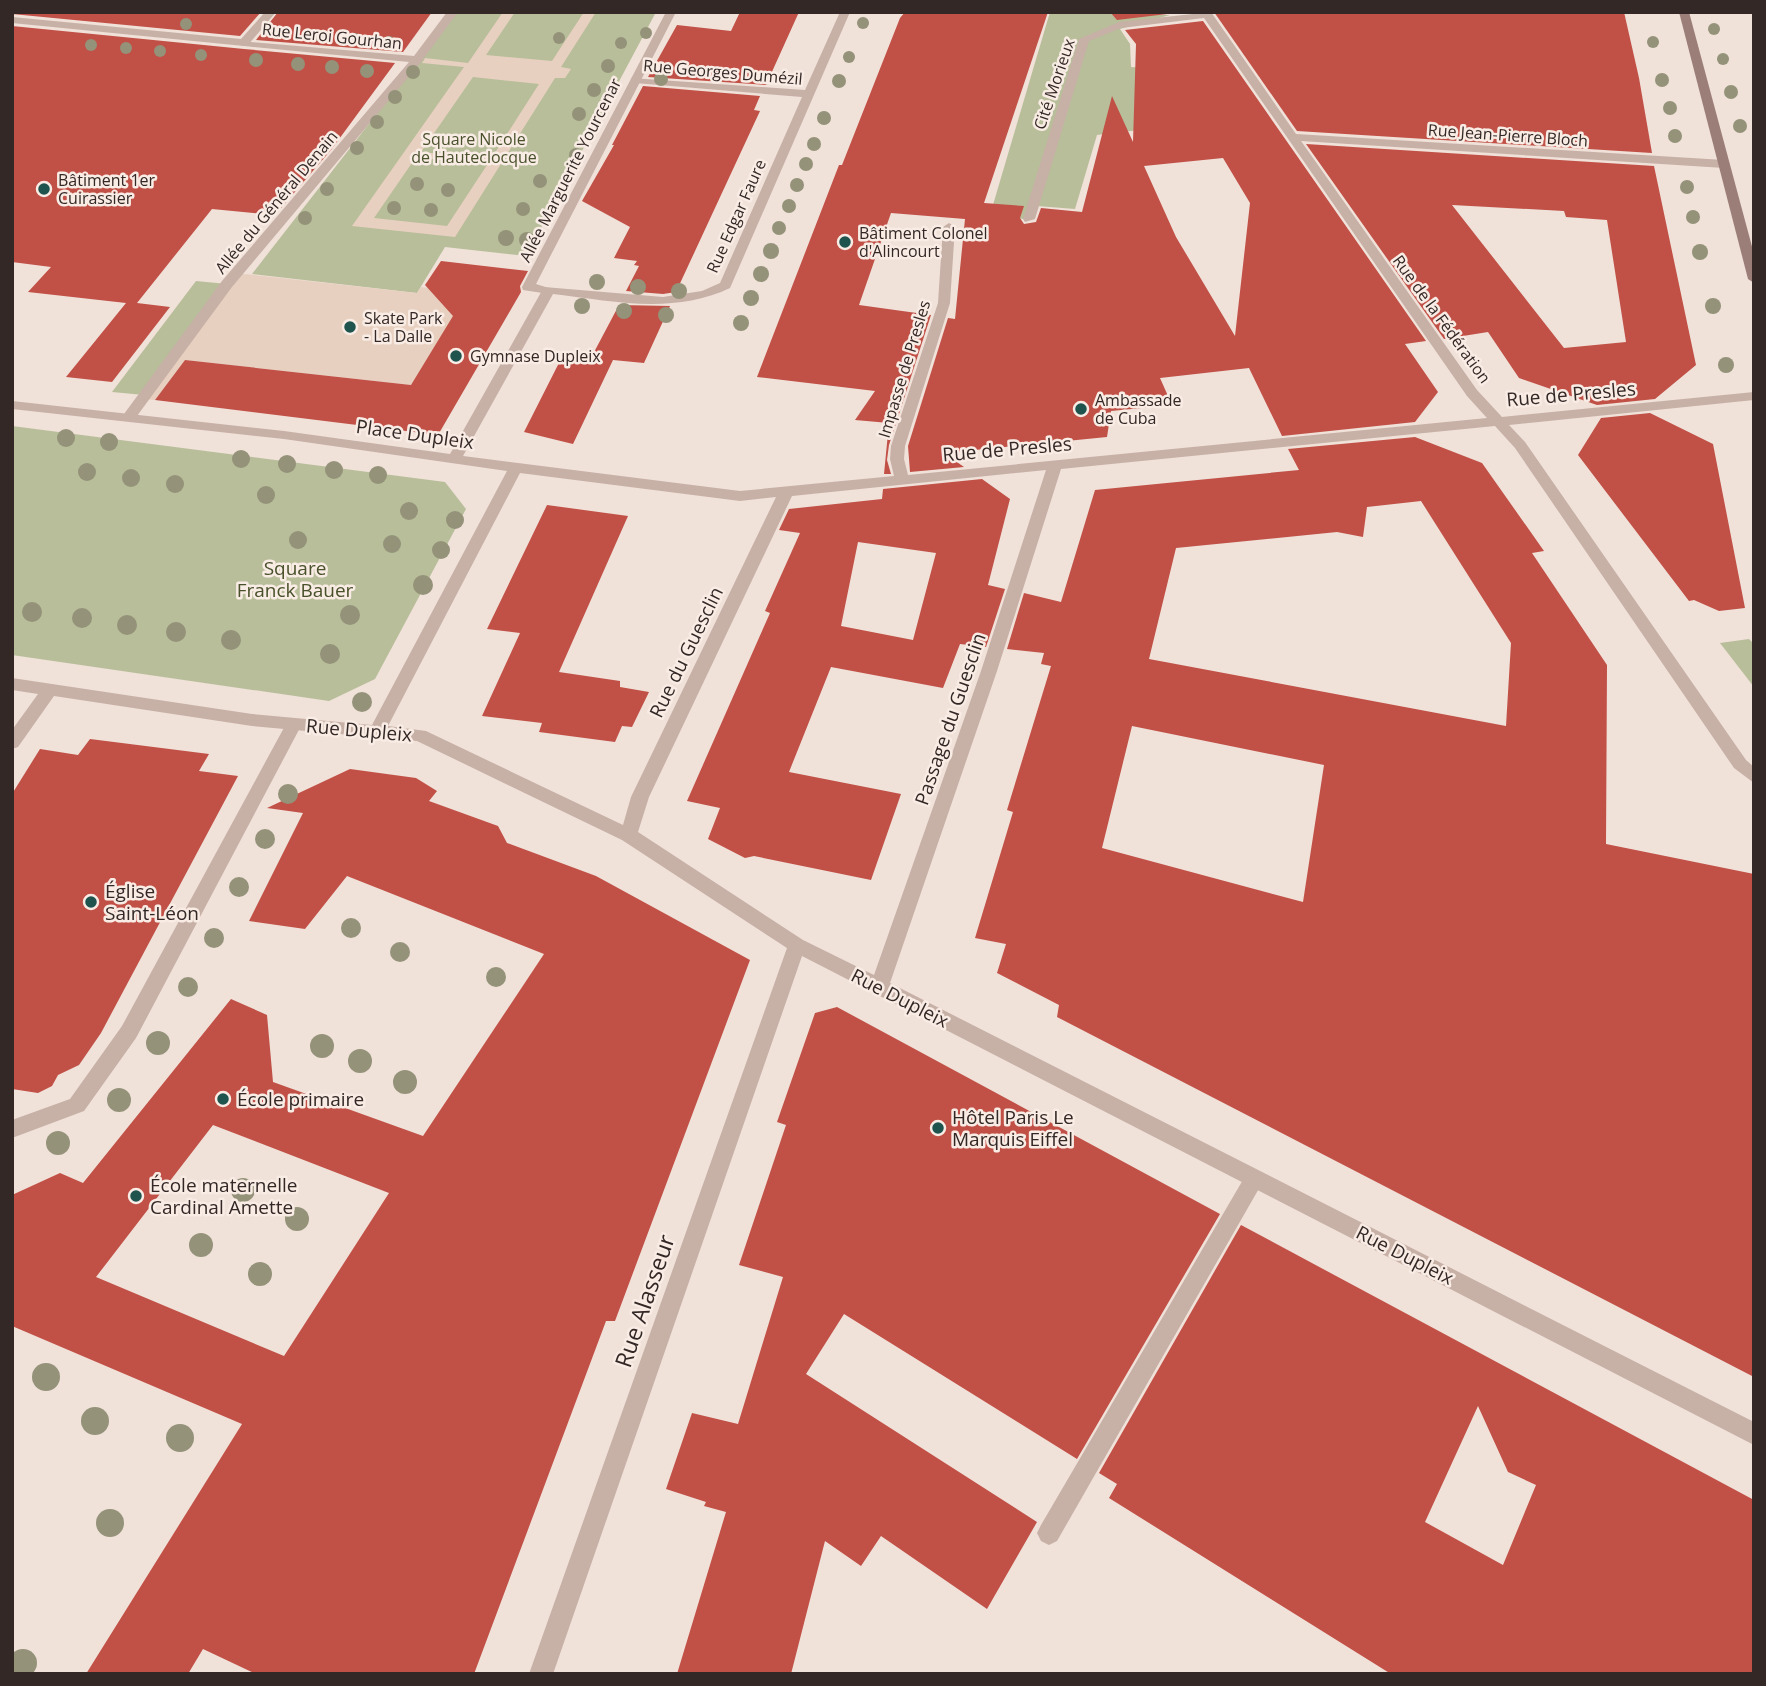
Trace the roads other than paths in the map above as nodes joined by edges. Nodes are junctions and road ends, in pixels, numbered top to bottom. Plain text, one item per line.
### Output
1 (271, 12) edge
2 (453, 12) edge
3 (671, 12) edge
4 (845, 12) edge
5 (1684, 12) edge
6 (1206, 13) edge
7 (12, 20) edge
8 (244, 43) junction
9 (417, 60) junction
10 (635, 80) junction
11 (810, 94) junction
12 (1291, 137) junction
13 (1724, 164) junction
14 (1029, 219) dead end
15 (949, 227) dead end
16 (1750, 254) edge
17 (1754, 279) edge
18 (549, 290) junction
19 (1754, 396) edge
20 (12, 405) edge
21 (129, 417) junction
22 (1499, 420) junction
23 (454, 458) junction
24 (1056, 463) junction
25 (516, 468) junction
26 (902, 478) junction
27 (787, 490) junction
28 (12, 684) edge
29 (50, 689) junction
30 (294, 724) junction
31 (376, 731) junction
32 (12, 743) edge
33 (1754, 777) edge
34 (628, 835) junction
35 (797, 945) junction
36 (879, 987) junction
37 (12, 1129) edge
38 (1254, 1179) junction
39 (1754, 1434) edge
40 (1049, 1533) dead end
41 (541, 1674) edge

1 - 8 street
2 - 9 street, Allée du Général Denain
3 - 10 street, Allée Marguerite Yourcenar
4 - 11 street, Rue Edgar Faure
5 - 13 main road
6 - 12 street, Rue de la Fédération
6 - 14 street, Cité Morieux
7 - 8 street, Rue Leroi Gourhan
8 - 9 street, Rue Leroi Gourhan
9 - 21 street, Allée du Général Denain
10 - 11 street, Rue Georges Dumézil
10 - 18 street, Allée Marguerite Yourcenar
11 - 18 street, Rue Edgar Faure
12 - 13 street, Rue Jean-Pierre Bloch
12 - 22 street, Rue de la Fédération
13 - 16 main road
15 - 26 street, Impasse de Presles
16 - 17 main road
18 - 23 street
19 - 22 street, Rue de Presles
20 - 21 street, Place Dupleix
21 - 23 street, Place Dupleix
22 - 24 street, Rue de Presles
22 - 33 street, Rue de la Fédération
23 - 25 street, Place Dupleix
24 - 26 street, Rue de Presles
24 - 36 street, Passage du Guesclin
25 - 27 street, Rue de Presles
25 - 31 street
26 - 27 street, Rue de Presles
27 - 34 street, Rue du Guesclin
28 - 29 street, Rue Dupleix
29 - 30 street, Rue Dupleix
29 - 32 street
30 - 31 street, Rue Dupleix
30 - 37 street
31 - 34 street, Rue Dupleix
34 - 35 street, Rue Dupleix
35 - 36 street, Rue Dupleix
35 - 41 street, Rue Alasseur
36 - 38 street, Rue Dupleix
38 - 39 street, Rue Dupleix
38 - 40 street

